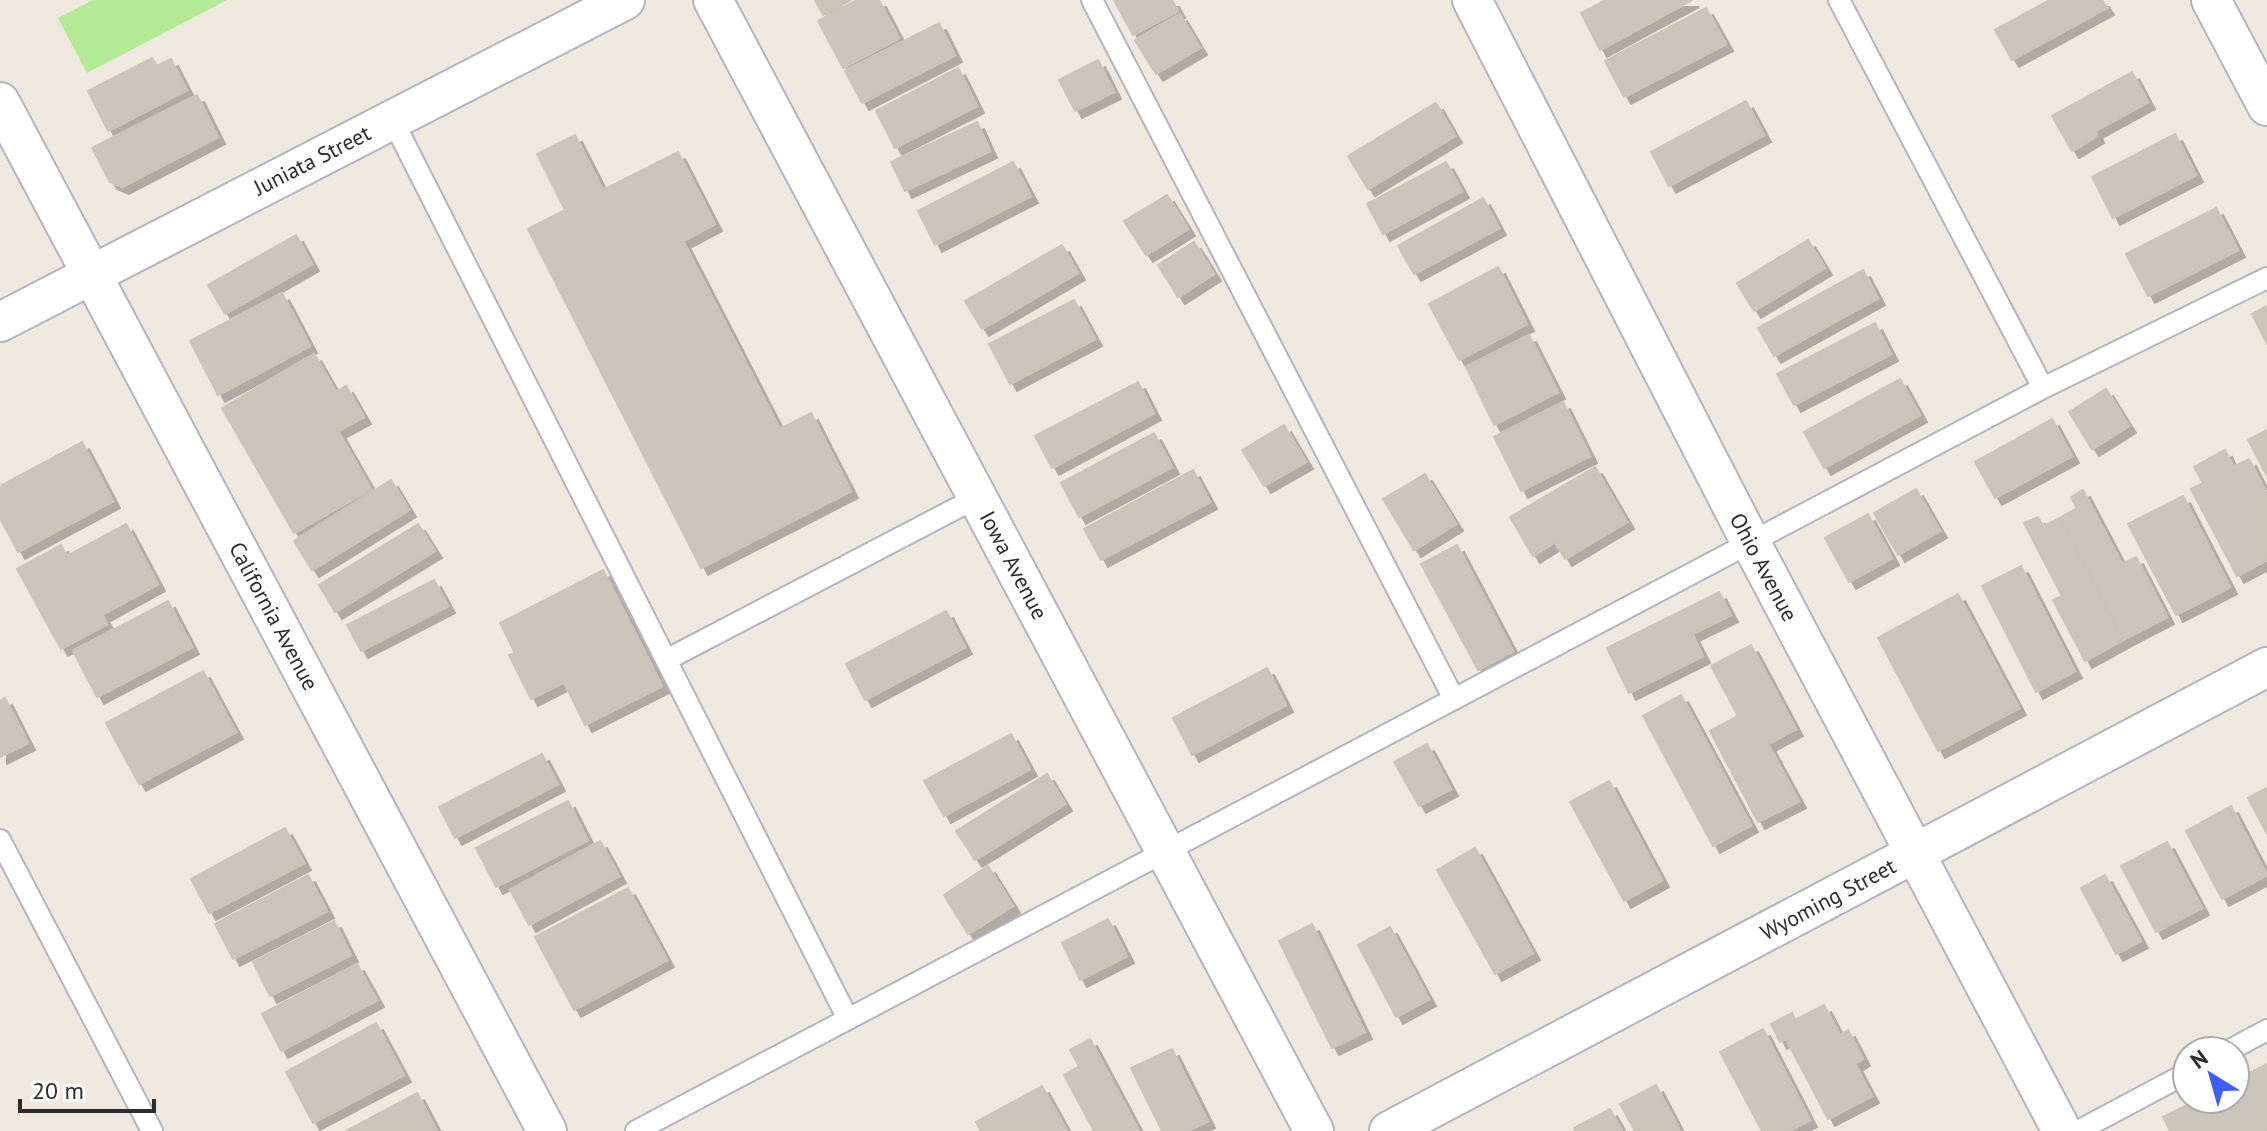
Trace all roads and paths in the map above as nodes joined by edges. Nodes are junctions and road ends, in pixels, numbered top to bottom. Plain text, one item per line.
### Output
1 (625, 0) edge
2 (713, 0) edge
3 (1092, 0) edge
4 (1472, 0) edge
5 (1839, 0) edge
6 (2211, 0) edge
7 (0, 102) edge
8 (2267, 106) edge
9 (392, 119) junction
10 (92, 274) junction
11 (2267, 278) edge
12 (0, 322) edge
13 (2043, 388) junction
14 (978, 497) junction
15 (1751, 543) junction
16 (666, 660) junction
17 (2267, 667) edge
18 (1454, 699) junction
19 (0, 840) edge
20 (1166, 851) junction
21 (1915, 853) junction
22 (848, 1019) junction
23 (2171, 1082) edge
24 (152, 1131) edge
25 (547, 1131) edge
26 (636, 1131) edge
27 (1314, 1131) edge
28 (1389, 1131) edge
29 (2062, 1131) edge
30 (2078, 1131) edge

1 - 9 street, Juniata Street
2 - 14 street, Iowa Avenue
3 - 18 lane
4 - 15 street, Ohio Avenue
5 - 13 lane
6 - 8 street
7 - 10 street, California Avenue
9 - 10 street, Juniata Street
9 - 16 lane
10 - 12 street, Juniata Street
10 - 25 street, California Avenue
11 - 13 lane
13 - 15 lane
14 - 16 lane
14 - 20 street, Iowa Avenue
15 - 18 lane
15 - 21 street, Ohio Avenue
16 - 22 lane
17 - 21 street, Wyoming Street
18 - 20 lane
19 - 24 lane
20 - 22 lane
20 - 27 street, Iowa Avenue
21 - 28 street, Wyoming Street
21 - 29 street, Ohio Avenue
22 - 26 lane
23 - 30 lane

